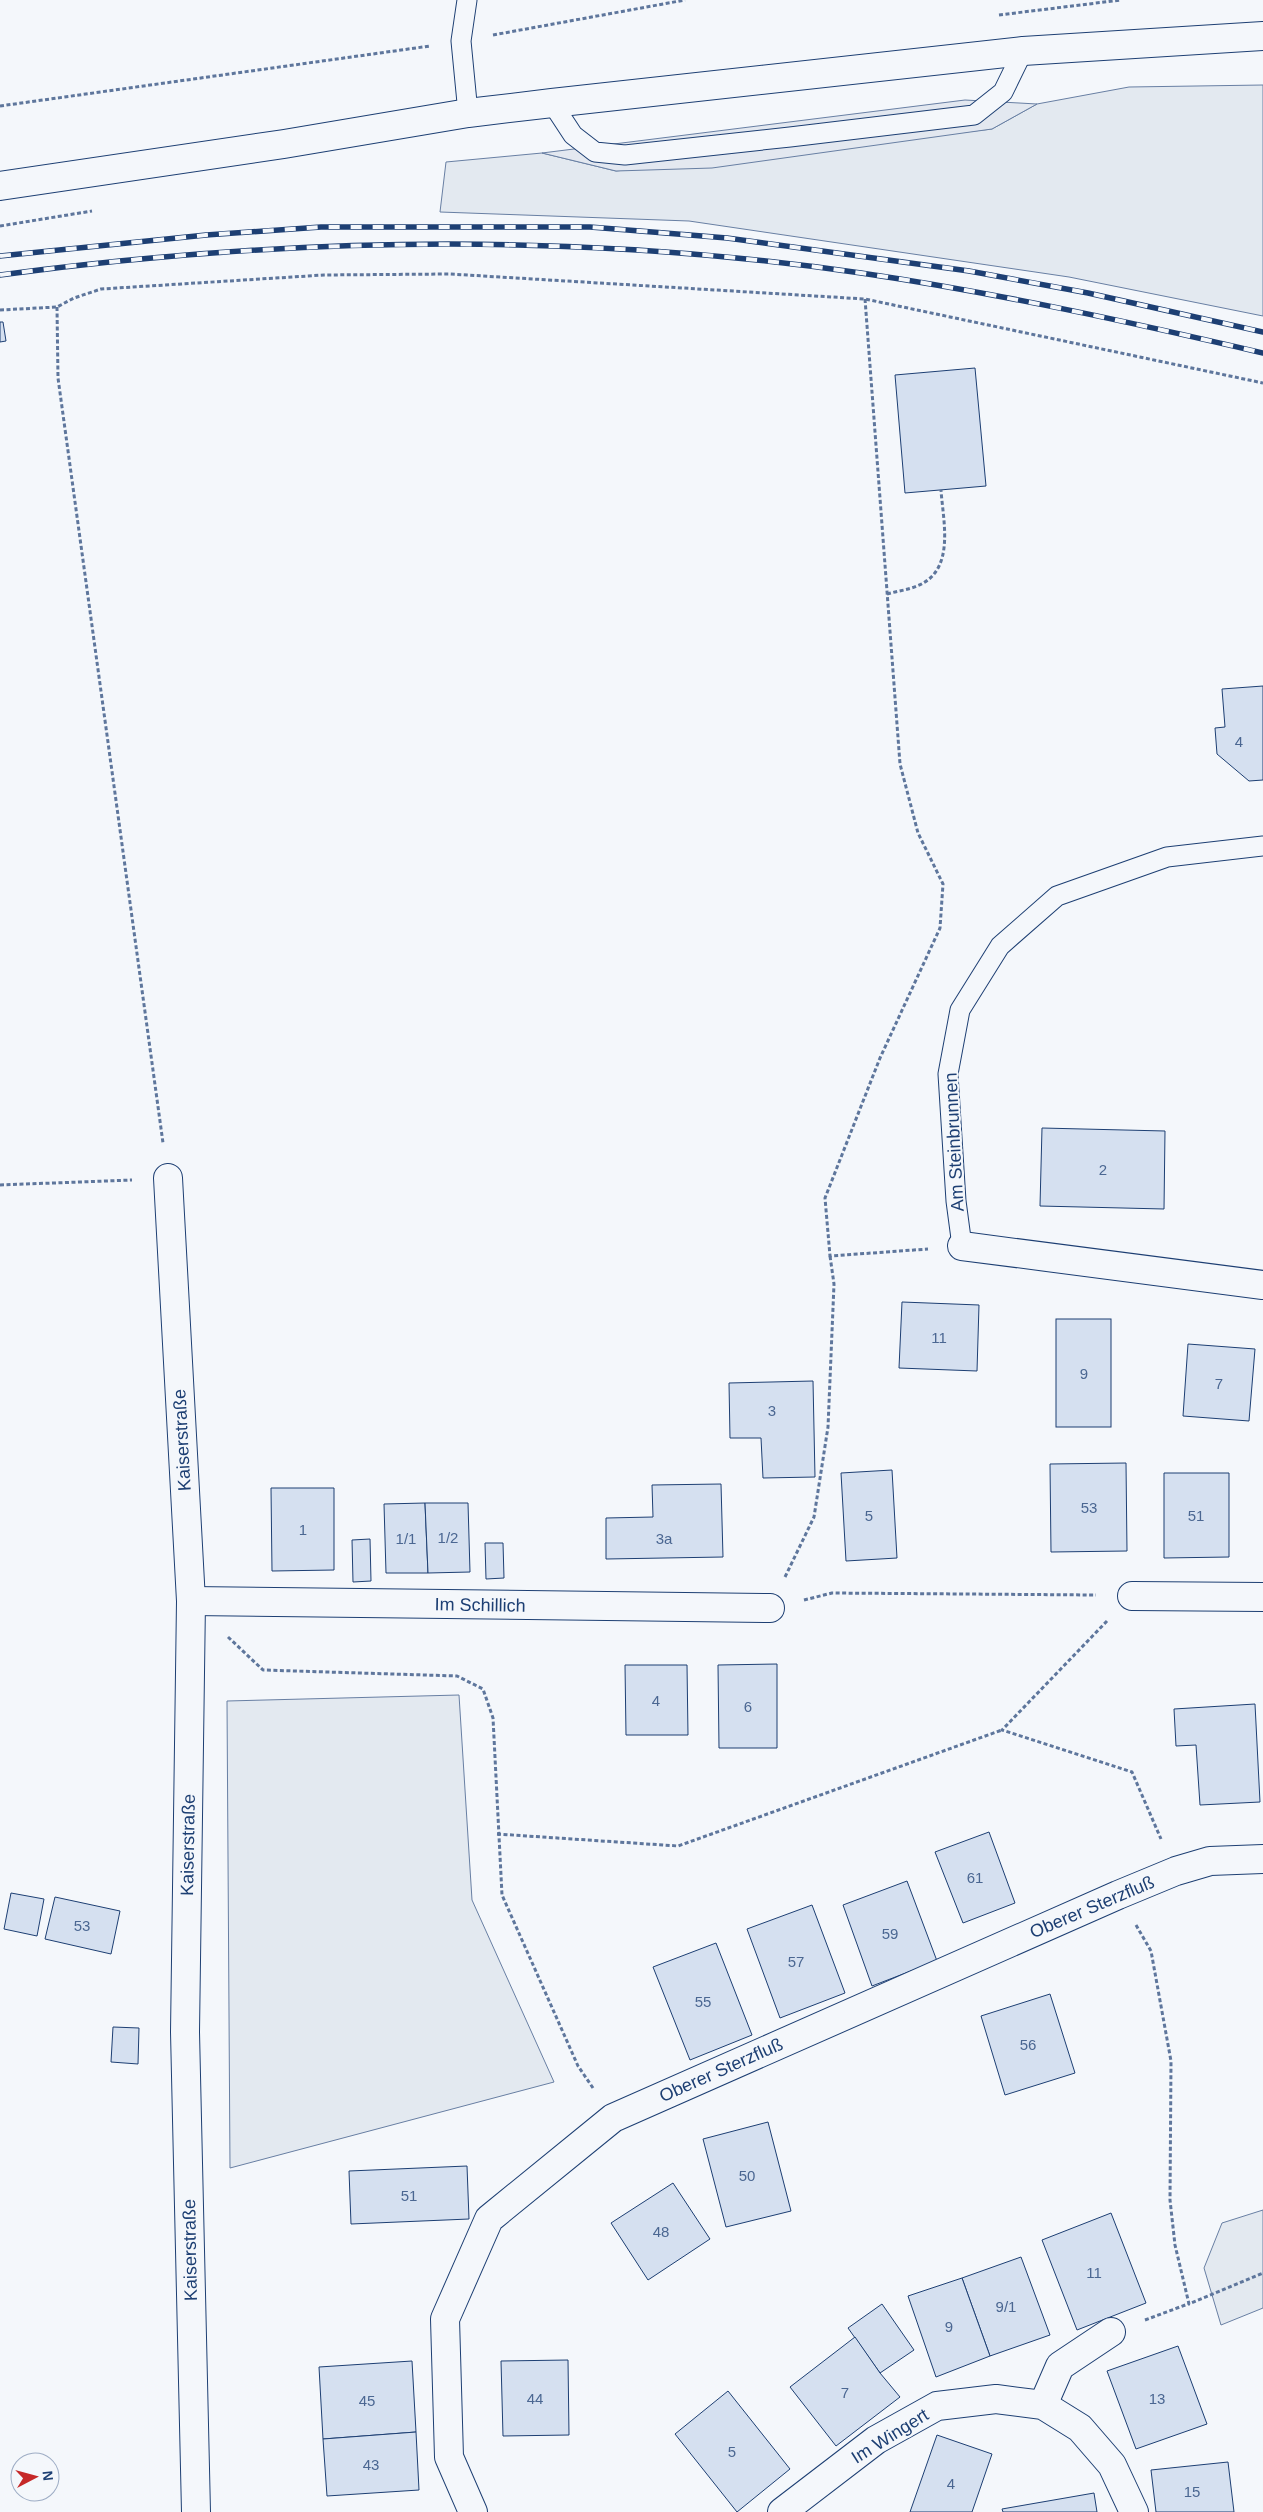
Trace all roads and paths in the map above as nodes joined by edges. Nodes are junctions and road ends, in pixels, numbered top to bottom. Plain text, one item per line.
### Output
1 (467, 0) edge
2 (685, 0) edge
3 (1263, 36) edge
4 (461, 41) junction
5 (1023, 51) junction
6 (552, 103) junction
7 (0, 106) edge
8 (468, 113) junction
9 (0, 186) edge
10 (865, 299) junction
11 (57, 307) junction
12 (0, 310) edge
13 (1263, 384) edge
14 (941, 490) dead end
15 (887, 594) junction
16 (1263, 846) edge
17 (168, 1178) junction
18 (0, 1185) edge
19 (962, 1246) junction
20 (830, 1256) junction
21 (1263, 1285) edge
22 (1132, 1596) junction
23 (1263, 1597) edge
24 (190, 1601) junction
25 (770, 1608) junction
26 (1002, 1730) junction
27 (497, 1834) junction
28 (1161, 1840) dead end
29 (1263, 1859) edge
30 (1118, 1894) junction
31 (613, 2118) junction
32 (1263, 2273) edge
33 (1189, 2304) junction
34 (1112, 2332) joint
35 (1043, 2405) junction
36 (196, 2512) edge
37 (473, 2512) edge
38 (782, 2512) edge
39 (1134, 2512) edge

1 - 4 lane
2 - 4 path
3 - 5 street
4 - 7 path
4 - 8 lane
5 - 6 street
5 - 6 lane
6 - 8 street
8 - 9 street
10 - 11 path
10 - 13 path
10 - 15 path
11 - 12 path
11 - 17 path
14 - 15 path
15 - 20 path
16 - 19 lane, Am Steinbrunnen
17 - 18 path
17 - 24 street, Kaiserstraße
19 - 20 path
19 - 21 street
20 - 25 path
22 - 23 street
22 - 25 path
22 - 26 path
24 - 25 street, Im Schillich
24 - 27 path
24 - 36 street, Kaiserstraße
26 - 27 path
26 - 28 path
27 - 31 path
29 - 30 street, Oberer Sterzfluß
30 - 31 street, Oberer Sterzfluß
30 - 33 path
31 - 37 street, Oberer Sterzfluß
32 - 33 path
33 - 34 path
34 - 35 street
35 - 38 street, Im Wingert
35 - 39 street, Im Wingert

